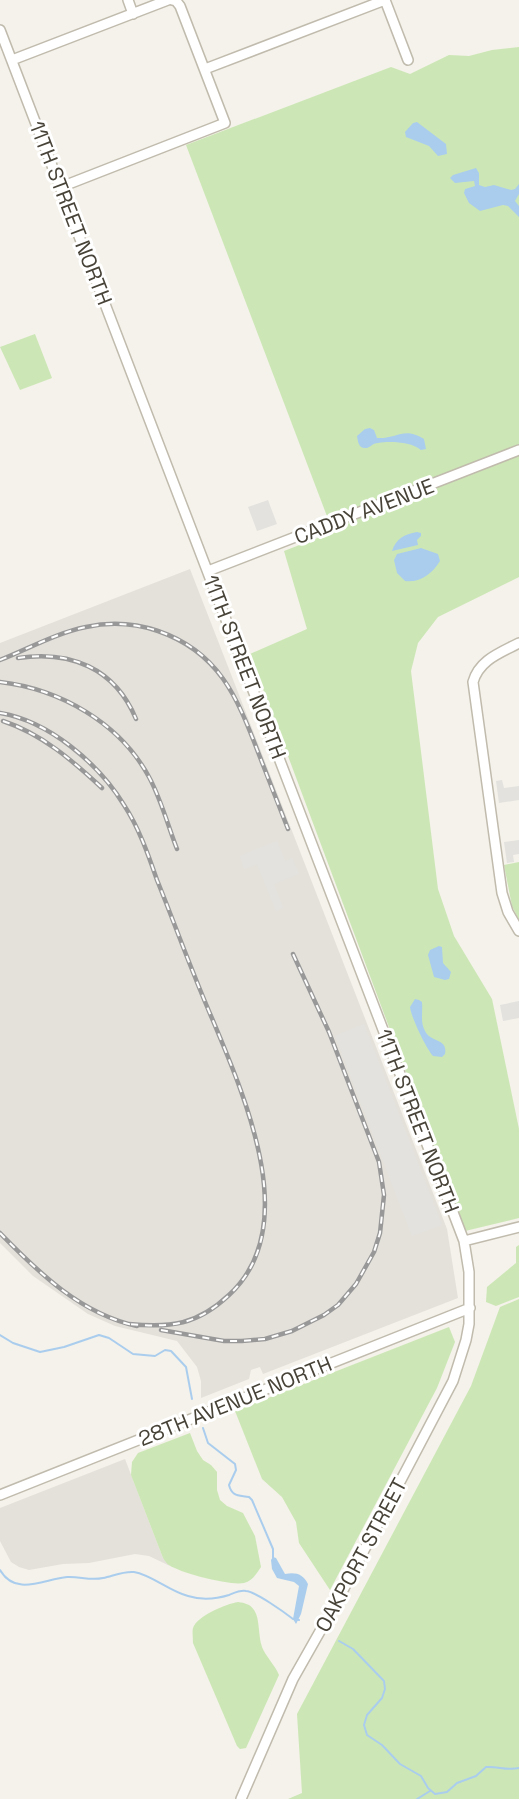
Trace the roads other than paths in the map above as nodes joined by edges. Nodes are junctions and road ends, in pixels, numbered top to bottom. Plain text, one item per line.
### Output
1 (128, 0) edge
2 (172, 0) edge
3 (133, 14) junction
4 (0, 30) edge
5 (12, 60) junction
6 (408, 60) dead end
7 (205, 69) junction
8 (61, 187) junction
9 (519, 450) edge
10 (208, 571) junction
11 (519, 643) edge
12 (519, 931) edge
13 (519, 1227) edge
14 (464, 1241) junction
15 (470, 1308) junction
16 (0, 1495) edge
17 (241, 1799) edge

1 - 3 street
2 - 3 street
2 - 7 street
3 - 5 street
4 - 5 street, 11TH STREET NORTH
5 - 8 street, 11TH STREET NORTH
6 - 7 street
7 - 8 street
8 - 10 street, 11TH STREET NORTH
9 - 10 street, CADDY AVENUE
10 - 14 street, 11TH STREET NORTH
11 - 12 street
13 - 14 street
14 - 15 street, 11TH STREET NORTH
15 - 16 street, 28TH AVENUE NORTH
15 - 17 street, OAKPORT STREET

